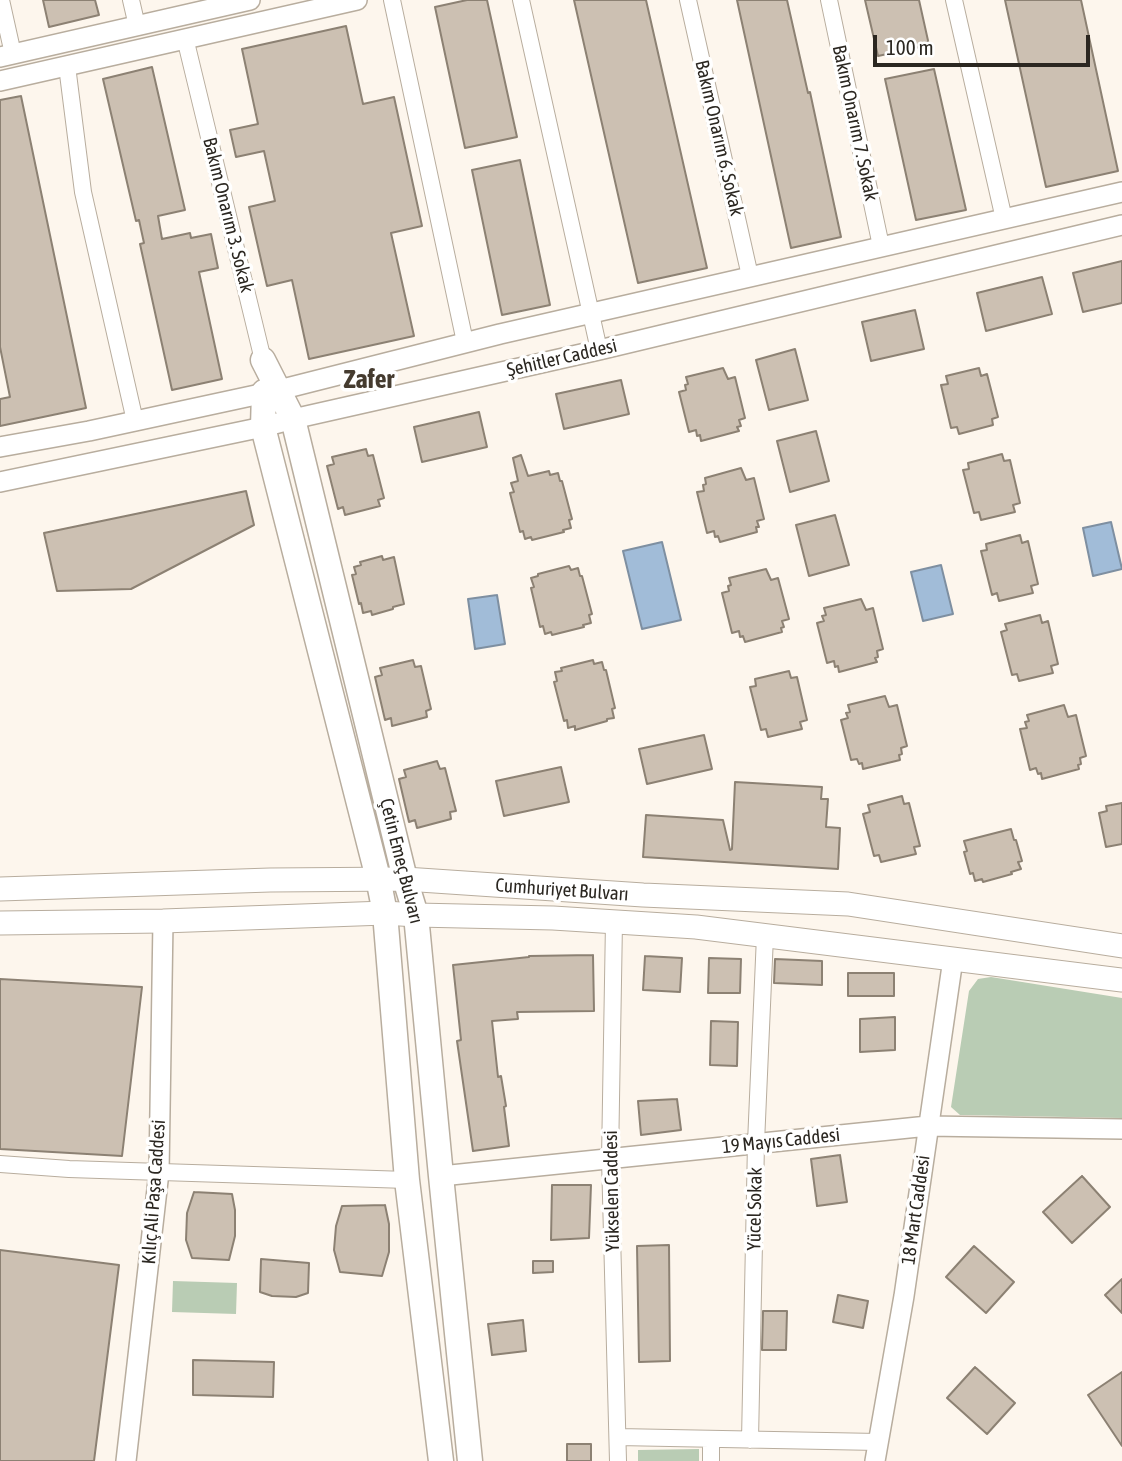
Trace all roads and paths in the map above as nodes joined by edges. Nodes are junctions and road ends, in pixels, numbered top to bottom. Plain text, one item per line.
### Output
1 (1, 0) edge
2 (131, 0) edge
3 (250, 0) edge
4 (357, 0) edge
5 (392, 0) edge
6 (521, 0) edge
7 (688, 0) edge
8 (829, 0) edge
9 (954, 0) edge
10 (137, 26) junction
11 (185, 38) junction
12 (6, 55) edge
13 (66, 66) junction
14 (0, 81) edge
15 (1122, 192) edge
16 (1004, 219) junction
17 (1122, 225) edge
18 (881, 246) junction
19 (750, 276) junction
20 (590, 313) junction
21 (465, 342) junction
22 (599, 350) junction
23 (263, 360) joint
24 (272, 391) junction
25 (293, 419) junction
26 (135, 421) junction
27 (263, 427) junction
28 (0, 447) edge
29 (0, 482) edge
30 (378, 878) junction
31 (405, 879) junction
32 (0, 889) edge
33 (385, 913) junction
34 (416, 915) junction
35 (163, 921) junction
36 (614, 922) junction
37 (0, 923) edge
38 (765, 936) junction
39 (1122, 946) edge
40 (953, 959) junction
41 (1122, 980) edge
42 (928, 1126) junction
43 (1122, 1129) edge
44 (757, 1143) junction
45 (610, 1159) junction
46 (0, 1164) edge
47 (159, 1172) junction
48 (441, 1176) junction
49 (407, 1180) junction
50 (618, 1437) junction
51 (711, 1439) junction
52 (750, 1440) junction
53 (877, 1452) edge
54 (126, 1461) edge
55 (441, 1461) edge
56 (470, 1461) edge
57 (618, 1461) edge
58 (711, 1461) edge

1 - 12 street
2 - 10 street
3 - 10 street
4 - 11 street
5 - 21 street
6 - 20 street
7 - 19 street, Bakım Onarım 6. Sokak
8 - 18 street, Bakım Onarım 7. Sokak
9 - 16 street
10 - 12 street
11 - 13 street
11 - 23 street, Bakım Onarım 3. Sokak
13 - 14 street
13 - 26 street
15 - 16 street, Şehitler Caddesi
16 - 18 street, Şehitler Caddesi
17 - 22 street, Şehitler Caddesi
18 - 19 street, Şehitler Caddesi
19 - 20 street, Şehitler Caddesi
20 - 21 street, Şehitler Caddesi
20 - 22 street
21 - 24 street, Şehitler Caddesi
22 - 25 street, Şehitler Caddesi
23 - 24 main road, Çetin Emeç Bulvarı
24 - 25 main road, Çetin Emeç Bulvarı
24 - 26 street, Şehitler Caddesi
24 - 27 main road, Çetin Emeç Bulvarı
25 - 27 street, Şehitler Caddesi
25 - 31 main road, Çetin Emeç Bulvarı
26 - 28 street, Şehitler Caddesi
27 - 29 street, Şehitler Caddesi
27 - 30 main road, Çetin Emeç Bulvarı
30 - 31 main road, Cumhuriyet Bulvarı
30 - 32 main road, Cumhuriyet Bulvarı
30 - 33 main road, Çetin Emeç Bulvarı
31 - 34 main road, Çetin Emeç Bulvarı
31 - 39 main road, Cumhuriyet Bulvarı
33 - 34 main road, Cumhuriyet Bulvarı
33 - 35 main road, Cumhuriyet Bulvarı
33 - 49 main road, Çetin Emeç Bulvarı
34 - 36 main road, Cumhuriyet Bulvarı
34 - 48 main road, Çetin Emeç Bulvarı
35 - 37 main road, Cumhuriyet Bulvarı
35 - 47 street, Kılıç Ali Paşa Caddesi
36 - 38 main road, Cumhuriyet Bulvarı
36 - 45 street, Yükselen Caddesi
38 - 40 main road, Cumhuriyet Bulvarı
38 - 44 street, Yücel Sokak
40 - 41 main road, Cumhuriyet Bulvarı
40 - 42 street, 18 Mart Caddesi
42 - 43 street, 19 Mayıs Caddesi
42 - 44 street, 19 Mayıs Caddesi
42 - 53 street, 18 Mart Caddesi
44 - 45 street, 19 Mayıs Caddesi
44 - 52 street, Yücel Sokak
45 - 48 street, 19 Mayıs Caddesi
45 - 50 street, Yükselen Caddesi
46 - 47 street
47 - 49 street
47 - 54 street, Kılıç Ali Paşa Caddesi
48 - 56 main road, Çetin Emeç Bulvarı
49 - 55 main road, Çetin Emeç Bulvarı
50 - 51 street
50 - 57 street, Yükselen Caddesi
51 - 52 street
51 - 58 street
52 - 53 street

